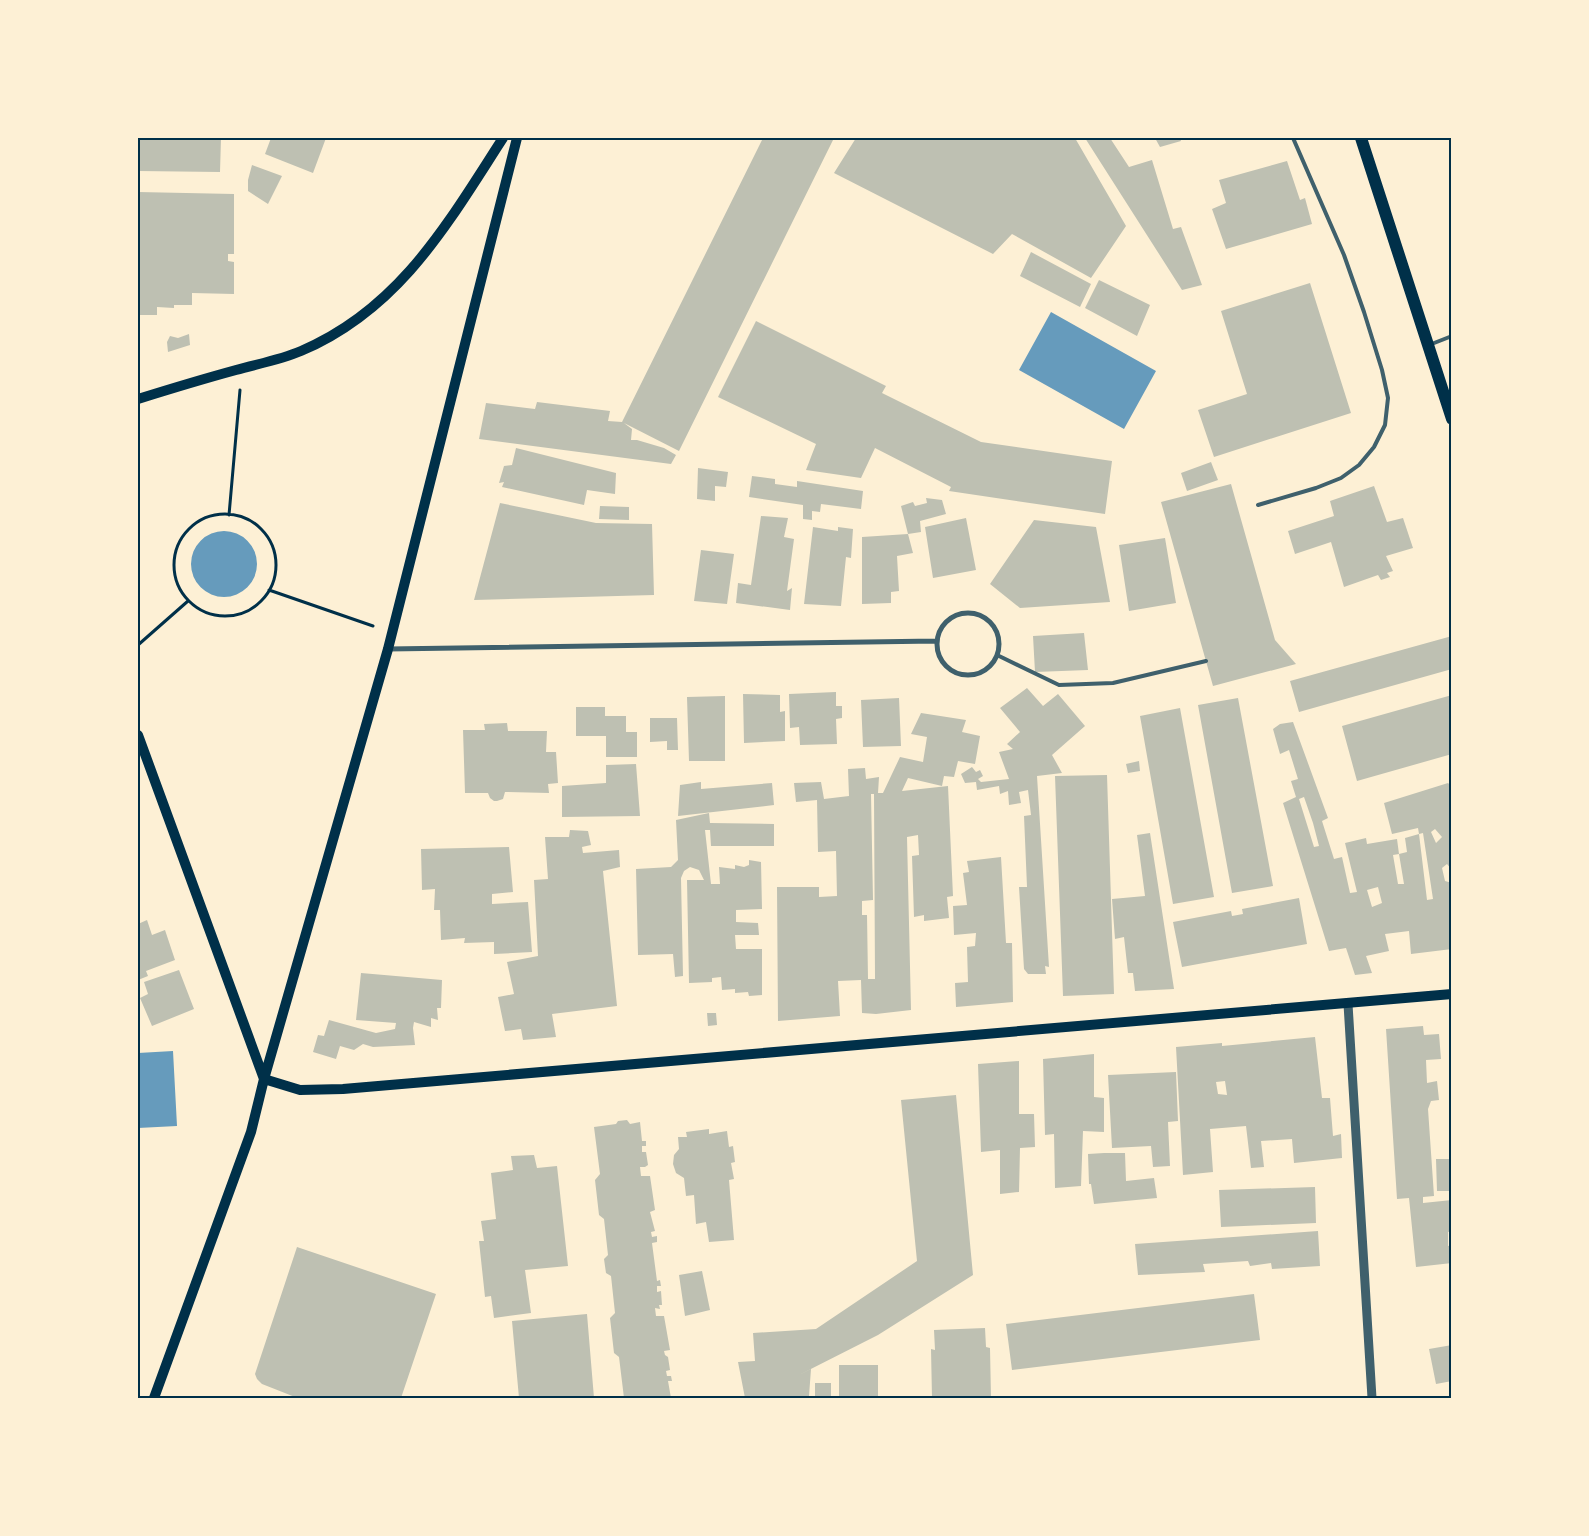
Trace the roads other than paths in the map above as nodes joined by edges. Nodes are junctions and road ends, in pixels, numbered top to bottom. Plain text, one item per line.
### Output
1 (503, 138) edge
2 (517, 138) edge
3 (1292, 138) edge
4 (1362, 138) edge
5 (1452, 336) edge
6 (1427, 346) junction
7 (138, 399) edge
8 (1452, 419) edge
9 (1258, 505) dead end
10 (936, 641) junction
11 (388, 649) junction
12 (996, 655) junction
13 (1206, 661) dead end
14 (138, 735) edge
15 (1452, 994) edge
16 (1348, 1004) junction
17 (264, 1079) junction
18 (154, 1398) edge
19 (1372, 1398) edge

1 - 7 main road
2 - 11 main road
3 - 9 lane
4 - 6 main road
5 - 6 lane
6 - 8 main road
10 - 11 street
10 - 12 street
10 - 12 street
11 - 17 main road
12 - 13 lane
14 - 17 main road
15 - 16 main road
16 - 17 main road
16 - 19 street
17 - 18 main road

